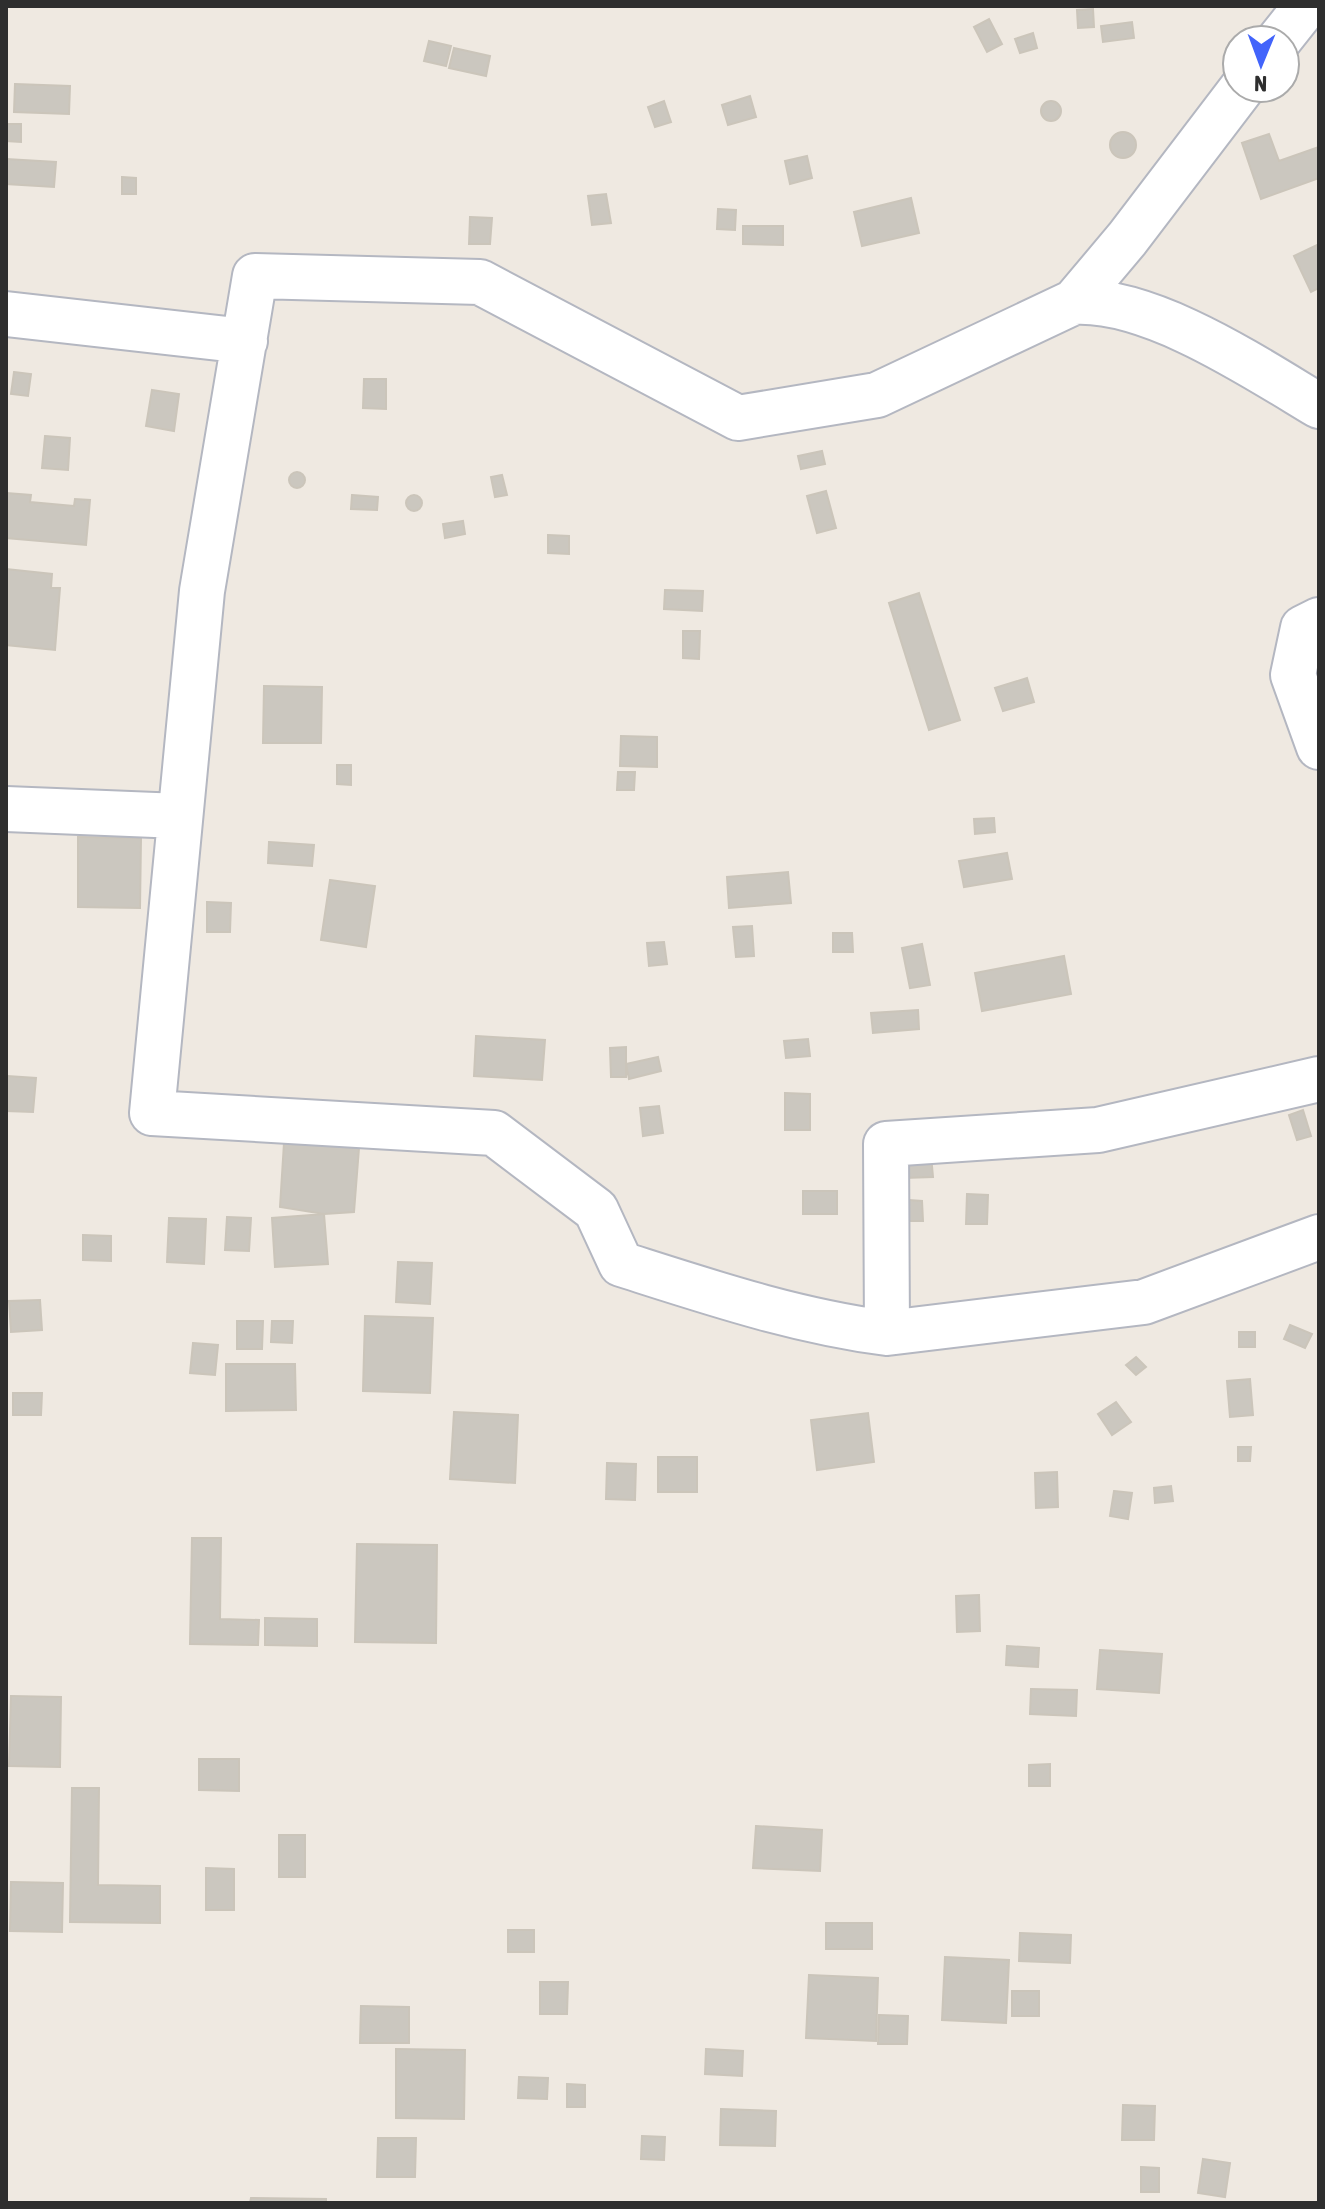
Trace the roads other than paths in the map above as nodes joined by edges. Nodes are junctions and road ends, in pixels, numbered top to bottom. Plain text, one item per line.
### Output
1 (1306, 6) edge
2 (1292, 24) edge
3 (1230, 104) edge
4 (1074, 302) junction
5 (6, 314) edge
6 (245, 341) junction
7 (1319, 406) edge
8 (1319, 620) edge
9 (1319, 747) edge
10 (6, 809) edge
11 (180, 816) junction
12 (1319, 1079) edge
13 (1319, 1237) edge
14 (887, 1333) junction

1 - 2 street
3 - 4 street
4 - 6 street
4 - 7 street
5 - 6 street
6 - 11 street
8 - 9 street
10 - 11 street
11 - 14 street
12 - 14 street
13 - 14 street

